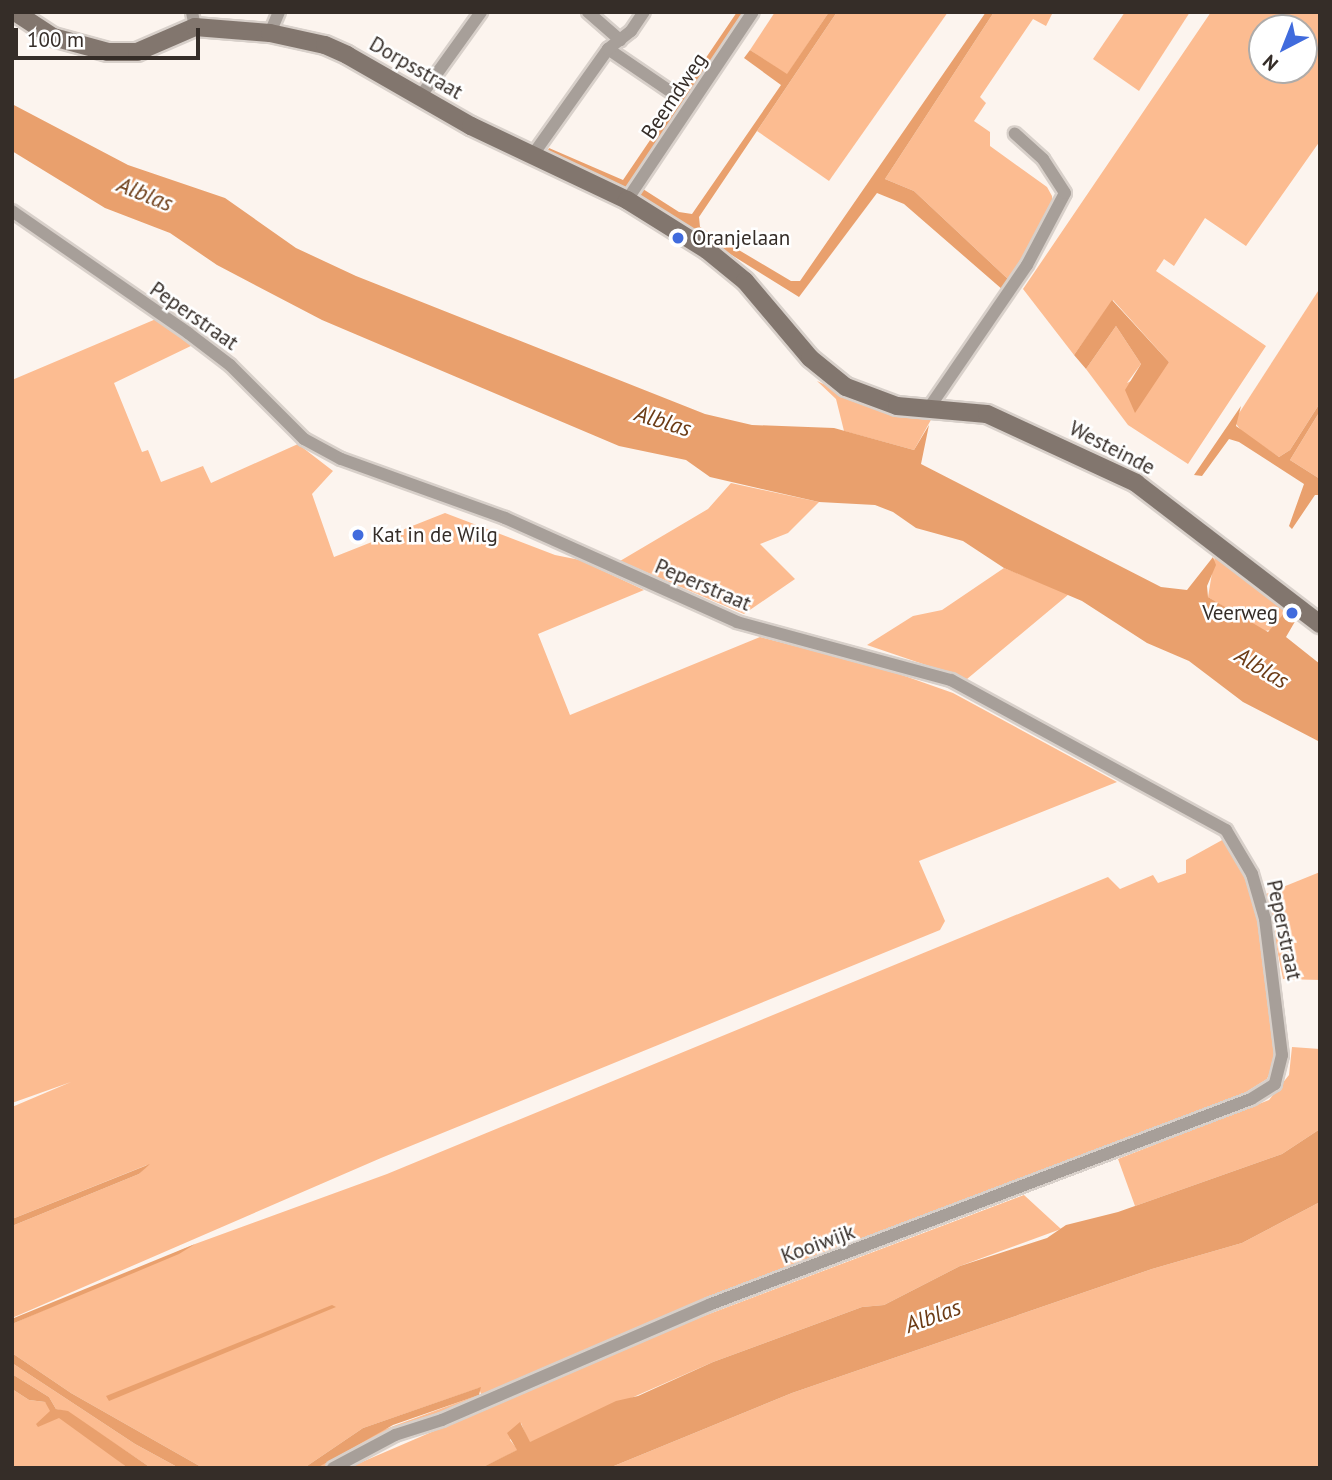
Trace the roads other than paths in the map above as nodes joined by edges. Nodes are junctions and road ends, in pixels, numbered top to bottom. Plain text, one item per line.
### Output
1 (15, 12) edge
2 (279, 12) edge
3 (481, 12) edge
4 (588, 12) edge
5 (644, 12) edge
6 (753, 12) edge
7 (193, 19) edge
8 (270, 33) junction
9 (620, 40) junction
10 (608, 48) junction
11 (671, 92) dead end
12 (420, 97) junction
13 (1015, 134) dead end
14 (532, 156) junction
15 (626, 200) junction
16 (12, 211) edge
17 (929, 408) junction
18 (1320, 624) edge
19 (1283, 1036) joint
20 (333, 1468) edge

1 - 7 street, Dorpsstraat
2 - 8 street
3 - 12 street
4 - 9 street
5 - 9 street
6 - 15 street, Beemdweg
7 - 8 street, Dorpsstraat
8 - 12 street, Dorpsstraat
9 - 10 street
10 - 11 street
10 - 14 street
12 - 14 street, Dorpsstraat
13 - 17 street
14 - 15 street, Dorpsstraat
15 - 17 street, Westeinde
16 - 19 street, Peperstraat
17 - 18 street, Westeinde
19 - 20 street, Kooiwijk

